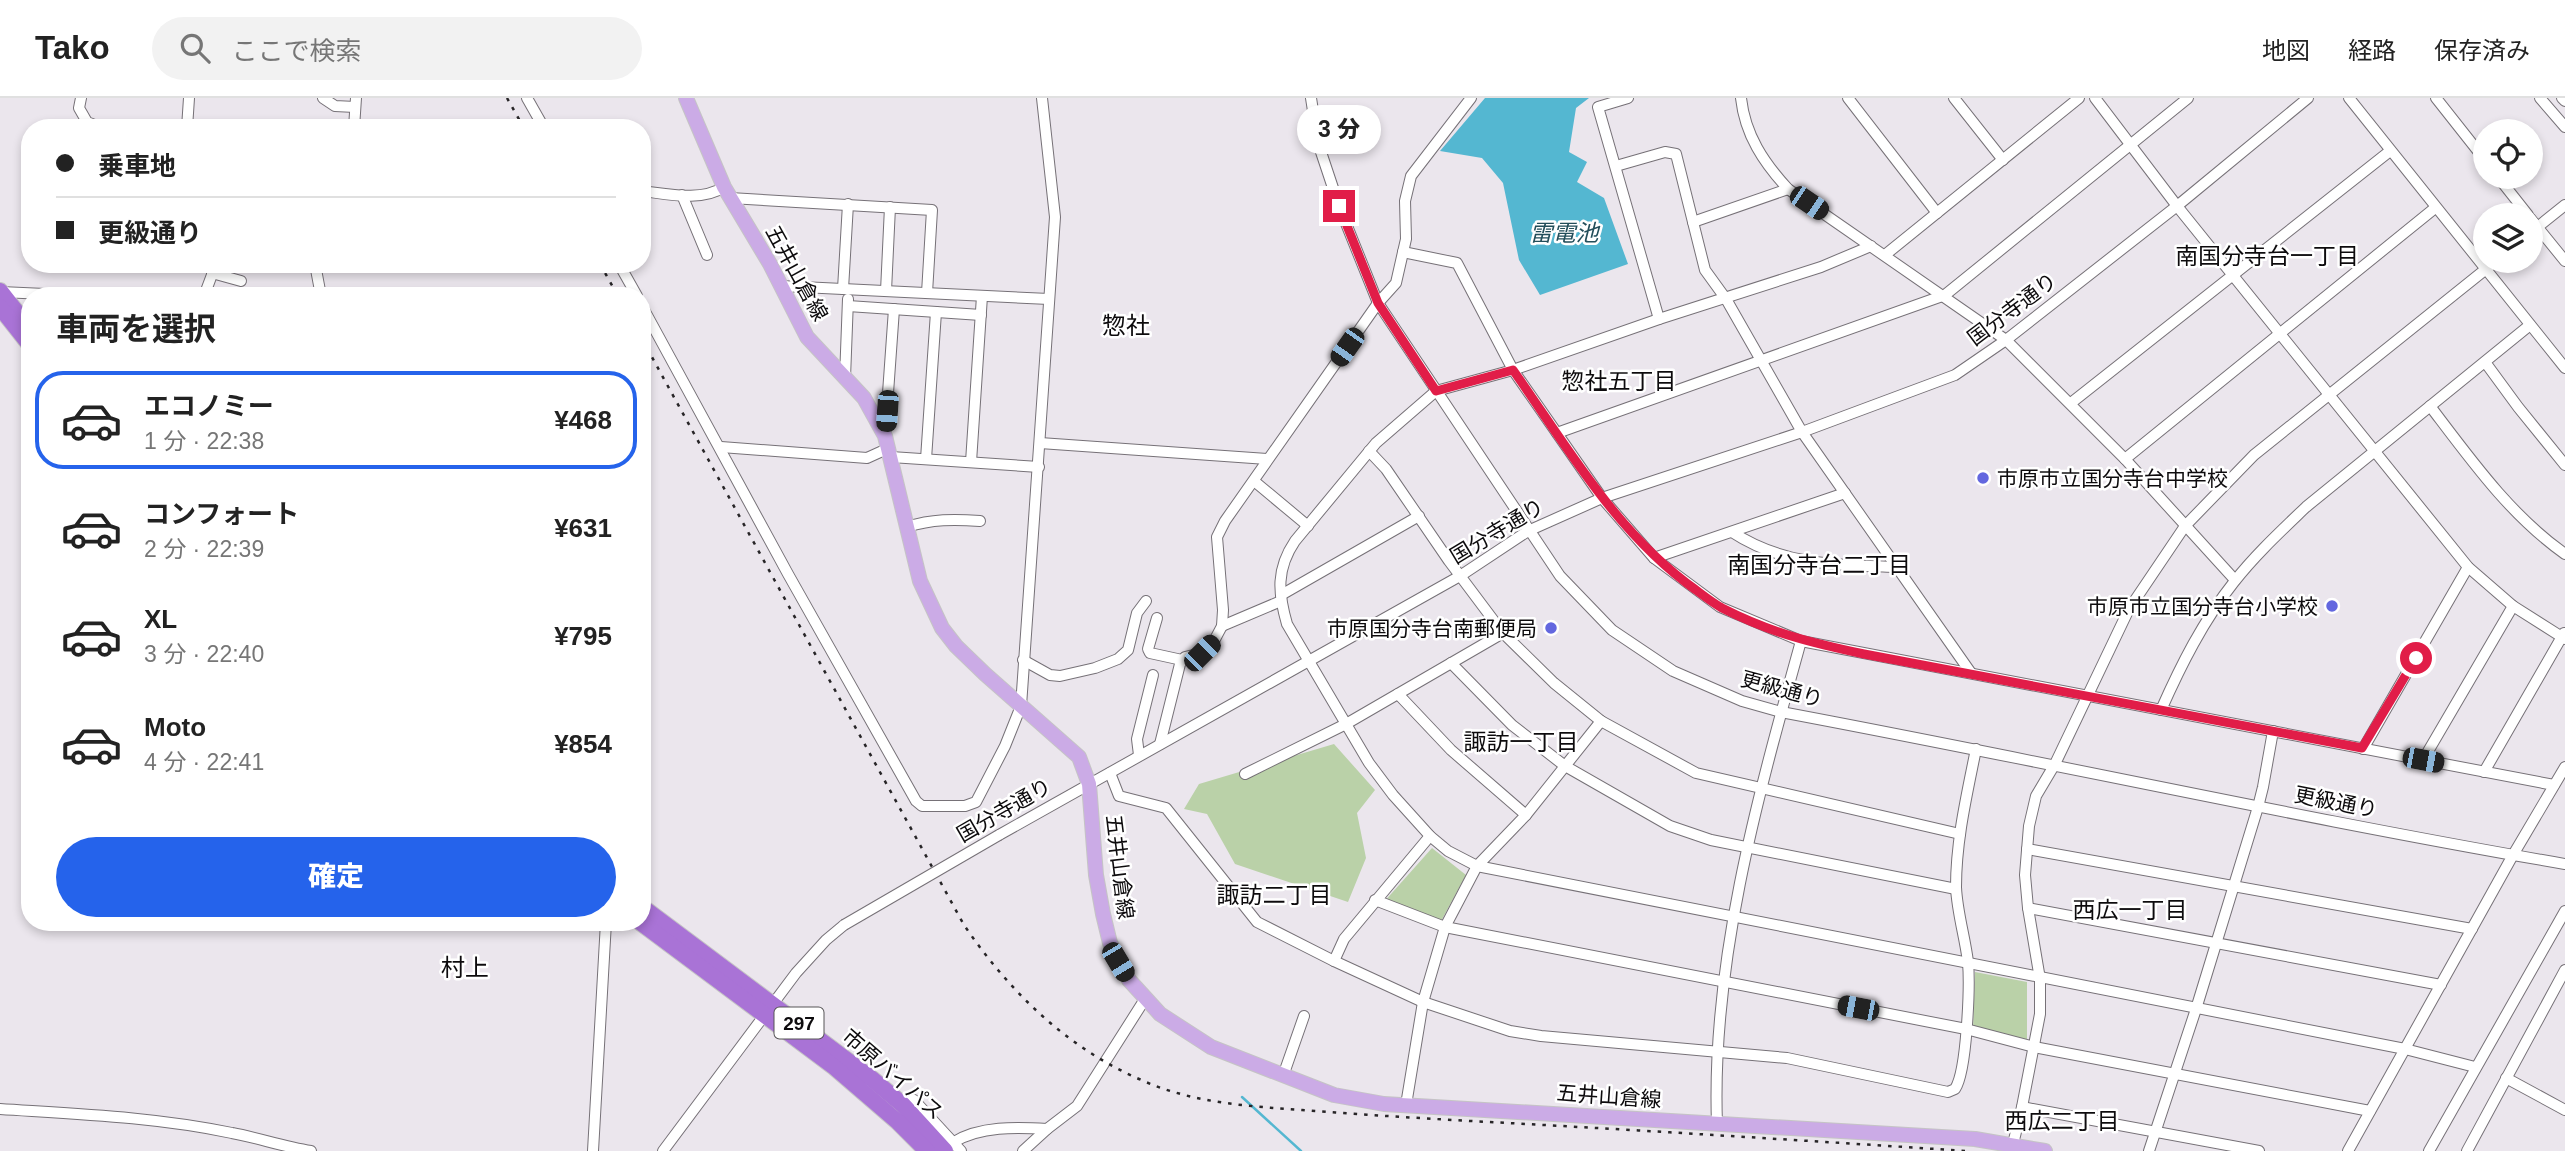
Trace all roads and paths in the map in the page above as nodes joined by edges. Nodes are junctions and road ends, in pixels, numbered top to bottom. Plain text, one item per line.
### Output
1 (81, 98) edge
2 (189, 98) edge
3 (323, 98) edge
4 (527, 98) edge
5 (686, 98) edge
6 (1042, 98) edge
7 (1311, 98) edge
8 (1471, 98) edge
9 (1628, 98) edge
10 (1741, 98) edge
11 (1848, 98) edge
12 (1954, 98) edge
13 (2079, 98) edge
14 (2095, 98) edge
15 (2188, 98) edge
16 (2308, 98) edge
17 (2349, 98) edge
18 (2436, 98) edge
19 (2540, 98) edge
20 (356, 102) edge
21 (1598, 102) edge
22 (85, 119) edge
23 (188, 119) edge
24 (539, 119) edge
25 (2565, 127) edge
26 (2130, 144) junction
27 (2473, 145) edge
28 (2390, 152) junction
29 (2003, 160) junction
30 (1616, 166) junction
31 (1788, 189) junction
32 (651, 192) edge
33 (727, 193) junction
34 (682, 195) junction
35 (848, 204) junction
36 (2565, 205) edge
37 (2178, 206) junction
38 (891, 207) junction
39 (2435, 208) junction
40 (1937, 213) junction
41 (2543, 217) edge
42 (1693, 222) junction
43 (2543, 236) edge
44 (1871, 246) junction
45 (1403, 252) junction
46 (2473, 253) edge
47 (707, 255) dead end
48 (1885, 255) junction
49 (2565, 261) edge
50 (223, 273) edge
51 (2482, 273) edge
52 (2490, 273) edge
53 (2233, 275) junction
54 (241, 281) dead end
55 (781, 286) junction
56 (846, 289) junction
57 (0, 291) edge
58 (886, 291) junction
59 (21, 292) edge
60 (927, 293) junction
61 (1945, 295) junction
62 (982, 296) junction
63 (1049, 299) junction
64 (1726, 299) junction
65 (1378, 303) junction
66 (848, 306) junction
67 (0, 307) edge
68 (894, 309) junction
69 (936, 312) junction
70 (981, 315) junction
71 (21, 317) edge
72 (1659, 319) junction
73 (651, 322) edge
74 (2530, 326) junction
75 (2280, 333) junction
76 (21, 334) edge
77 (2006, 340) junction
78 (1761, 361) junction
79 (2485, 362) junction
80 (2565, 368) edge
81 (1513, 370) junction
82 (845, 379) junction
83 (1436, 391) junction
84 (2329, 395) junction
85 (2071, 403) junction
86 (2430, 406) junction
87 (1802, 432) junction
88 (1557, 433) junction
89 (1040, 443) junction
90 (721, 447) junction
91 (888, 447) junction
92 (1369, 451) junction
93 (2374, 452) junction
94 (926, 459) junction
95 (1267, 459) junction
96 (2125, 459) junction
97 (971, 462) junction
98 (2565, 465) edge
99 (1039, 467) junction
100 (1254, 481) junction
101 (1845, 493) junction
102 (1602, 498) junction
103 (1419, 516) junction
104 (980, 521) dead end
105 (1308, 526) junction
106 (2185, 526) junction
107 (907, 527) junction
108 (1528, 531) junction
109 (1732, 532) junction
110 (2565, 554) edge
111 (1654, 558) junction
112 (1896, 567) junction
113 (2468, 567) junction
114 (1460, 576) junction
115 (2235, 580) junction
116 (1281, 598) junction
117 (1146, 600) dead end
118 (2512, 606) junction
119 (1157, 618) dead end
120 (1222, 626) junction
121 (1503, 633) junction
122 (2564, 636) edge
123 (1801, 640) junction
124 (1023, 660) junction
125 (1182, 660) junction
126 (1308, 661) junction
127 (1451, 663) junction
128 (1971, 673) junction
129 (1153, 674) dead end
130 (1398, 694) junction
131 (2088, 696) junction
132 (1021, 706) junction
133 (2161, 710) junction
134 (1781, 712) junction
135 (1601, 721) junction
136 (1346, 724) junction
137 (2273, 731) junction
138 (1160, 744) junction
139 (2362, 748) junction
140 (1976, 749) junction
141 (1139, 755) junction
142 (2423, 760) junction
143 (2054, 764) junction
144 (1565, 766) junction
145 (2565, 767) edge
146 (2484, 772) junction
147 (1110, 773) junction
148 (1245, 774) dead end
149 (1089, 784) junction
150 (2554, 785) junction
151 (1763, 788) junction
152 (2258, 807) junction
153 (1526, 815) junction
154 (1960, 834) junction
155 (1430, 836) junction
156 (1749, 848) junction
157 (2027, 849) junction
158 (2513, 855) junction
159 (2565, 864) edge
160 (1477, 866) junction
161 (2233, 886) junction
162 (1956, 889) junction
163 (1375, 900) junction
164 (2028, 908) junction
165 (2565, 911) edge
166 (651, 914) edge
167 (1733, 917) junction
168 (1445, 928) junction
169 (2472, 929) junction
170 (651, 930) edge
171 (605, 931) edge
172 (2216, 943) junction
173 (1334, 961) junction
174 (1968, 964) junction
175 (2565, 970) edge
176 (2040, 979) junction
177 (1724, 982) junction
178 (2441, 985) junction
179 (1144, 999) junction
180 (1423, 1002) junction
181 (2196, 1009) junction
182 (768, 1010) junction
183 (1304, 1016) dead end
184 (1966, 1029) junction
185 (2034, 1047) junction
186 (2405, 1049) junction
187 (1719, 1051) junction
188 (2475, 1067) junction
189 (2174, 1073) junction
190 (1283, 1076) junction
191 (2506, 1078) junction
192 (1406, 1105) junction
193 (2022, 1107) junction
194 (0, 1109) edge
195 (2565, 1110) edge
196 (2370, 1111) junction
197 (1717, 1124) junction
198 (1047, 1129) junction
199 (2154, 1132) junction
200 (2012, 1144) junction
201 (953, 1148) edge
202 (311, 1151) edge
203 (593, 1151) edge
204 (663, 1151) edge
205 (927, 1151) edge
206 (1023, 1151) edge
207 (2045, 1151) edge
208 (2148, 1151) edge
209 (2259, 1151) edge
210 (2348, 1151) edge
211 (2428, 1151) edge
212 (2466, 1151) edge

1 - 22 street
2 - 23 street
3 - 20 street
4 - 24 street
5 - 33 main road, 五井山倉線
6 - 63 street
7 - 65 street, 更級通り
8 - 45 street
9 - 21 street
10 - 31 street
11 - 40 street
12 - 29 street
13 - 29 street
14 - 26 street
15 - 26 street
16 - 37 street, 国分寺通り
17 - 28 street
18 - 27 street
19 - 25 street
21 - 30 street
26 - 37 street
26 - 61 street
28 - 39 street
28 - 53 street
29 - 40 street
30 - 42 street
30 - 72 street
31 - 42 street
31 - 44 street
32 - 34 street
33 - 34 street
33 - 35 street
33 - 55 main road, 五井山倉線
34 - 47 street
35 - 38 street
35 - 56 street
36 - 41 street
37 - 53 street
37 - 77 street, 国分寺通り
38 - 58 street
38 - 60 street
39 - 46 street
39 - 75 street
40 - 48 street
42 - 64 street
43 - 49 street
44 - 48 street
44 - 64 street
45 - 65 street
45 - 81 street
48 - 61 street
50 - 54 street
51 - 84 street
52 - 74 street
53 - 75 street
53 - 85 street
55 - 56 street
55 - 82 main road, 五井山倉線
56 - 58 street
56 - 66 street
57 - 59 street
57 - 71 highway
58 - 60 street
60 - 62 street
61 - 77 street
61 - 78 street
62 - 63 street
62 - 70 street
63 - 89 street
64 - 72 street
64 - 78 street
65 - 83 street, 更級通り
65 - 95 street
66 - 68 street
66 - 82 street
67 - 76 highway
68 - 69 street
68 - 91 street
69 - 70 street
69 - 94 street
70 - 97 street
72 - 81 street
73 - 90 street
74 - 79 street
74 - 80 street
75 - 84 street
75 - 96 street
77 - 85 street
77 - 87 street, 国分寺通り
78 - 87 street
78 - 88 street
79 - 86 street
79 - 98 street
81 - 83 street
81 - 88 street
82 - 91 main road, 五井山倉線
83 - 92 street
83 - 108 street, 更級通り
84 - 93 street
84 - 106 street
85 - 96 street
86 - 93 street
86 - 110 street
87 - 101 street
87 - 102 street, 国分寺通り
88 - 102 street
89 - 95 street
89 - 99 street
90 - 91 street
90 - 132 street
91 - 94 street
91 - 107 main road, 五井山倉線
92 - 103 street
92 - 105 street
93 - 113 street
93 - 115 street
94 - 97 street
95 - 100 street
96 - 106 street
97 - 99 street
99 - 124 street
100 - 105 street
100 - 120 street
101 - 109 street
101 - 112 street
102 - 108 street, 国分寺通り
102 - 111 street
103 - 114 street
103 - 116 street
104 - 107 street
105 - 116 street
106 - 115 street
106 - 131 street
107 - 132 main road, 五井山倉線
108 - 114 street, 国分寺通り
108 - 134 street, 更級通り
109 - 111 street
109 - 112 street
111 - 123 street
112 - 128 street
113 - 118 street
113 - 139 street
114 - 121 street
114 - 126 street, 国分寺通り
115 - 133 street
116 - 120 street
116 - 126 street
117 - 124 street
118 - 122 street
118 - 142 street
119 - 125 street
120 - 125 street
121 - 127 street
121 - 135 street
122 - 146 street
123 - 128 street
123 - 134 street
124 - 132 street
125 - 138 street
126 - 136 street
126 - 138 street, 国分寺通り
127 - 130 street
127 - 144 street
128 - 131 street
129 - 141 street
130 - 136 street
130 - 153 street
131 - 133 street
131 - 143 street
132 - 149 main road, 五井山倉線
133 - 137 street
134 - 140 street, 更級通り
134 - 151 street
135 - 144 street
135 - 151 street
136 - 148 street
136 - 155 street
137 - 139 street
137 - 152 street
138 - 141 street, 国分寺通り
139 - 142 street
140 - 143 street, 更級通り
140 - 154 street
141 - 147 street, 国分寺通り
142 - 146 street
143 - 152 street, 更級通り
143 - 157 street
144 - 153 street
144 - 156 street
145 - 150 street
146 - 150 street
147 - 149 street, 国分寺通り
147 - 173 street
149 - 179 main road, 五井山倉線
149 - 182 street, 国分寺通り, bridge
150 - 158 street
151 - 154 street
151 - 156 street
152 - 158 street, 更級通り
152 - 161 street
153 - 160 street
154 - 162 street
155 - 160 street
155 - 163 street
156 - 162 street
156 - 167 street
157 - 161 street
157 - 164 street
158 - 159 street, 更級通り
158 - 169 street
160 - 167 street
160 - 168 street
161 - 169 street
161 - 172 street
162 - 174 street
163 - 168 street
163 - 173 street
164 - 172 street
164 - 176 street
165 - 188 street
166 - 182 highway, 市原バイパス / 297
167 - 174 street
167 - 177 street
168 - 177 street
168 - 180 street
169 - 178 street
170 - 182 highway, 市原バイパス / 297
171 - 203 street
172 - 178 street
172 - 181 street
173 - 180 street
174 - 176 street
174 - 184 street
175 - 191 street
176 - 181 street
176 - 185 street
177 - 184 street
177 - 187 street
178 - 186 street
179 - 190 main road, 五井山倉線
179 - 198 street
180 - 187 street
180 - 192 street
181 - 186 street
181 - 189 street
182 - 201 highway, 市原バイパス / 297
182 - 204 street, 国分寺通り
182 - 205 highway, 市原バイパス / 297
183 - 190 street
184 - 185 street
184 - 187 street
185 - 189 street
185 - 193 street
186 - 188 street
186 - 196 street
187 - 197 street
188 - 211 street
189 - 196 street
189 - 199 street
190 - 192 main road, 五井山倉線
191 - 195 street
191 - 212 street
192 - 197 main road, 五井山倉線
193 - 199 street
193 - 200 street
194 - 202 street
196 - 210 street
197 - 200 main road, 五井山倉線
198 - 201 street
198 - 206 street
199 - 208 street
199 - 209 street
200 - 207 main road, 五井山倉線

